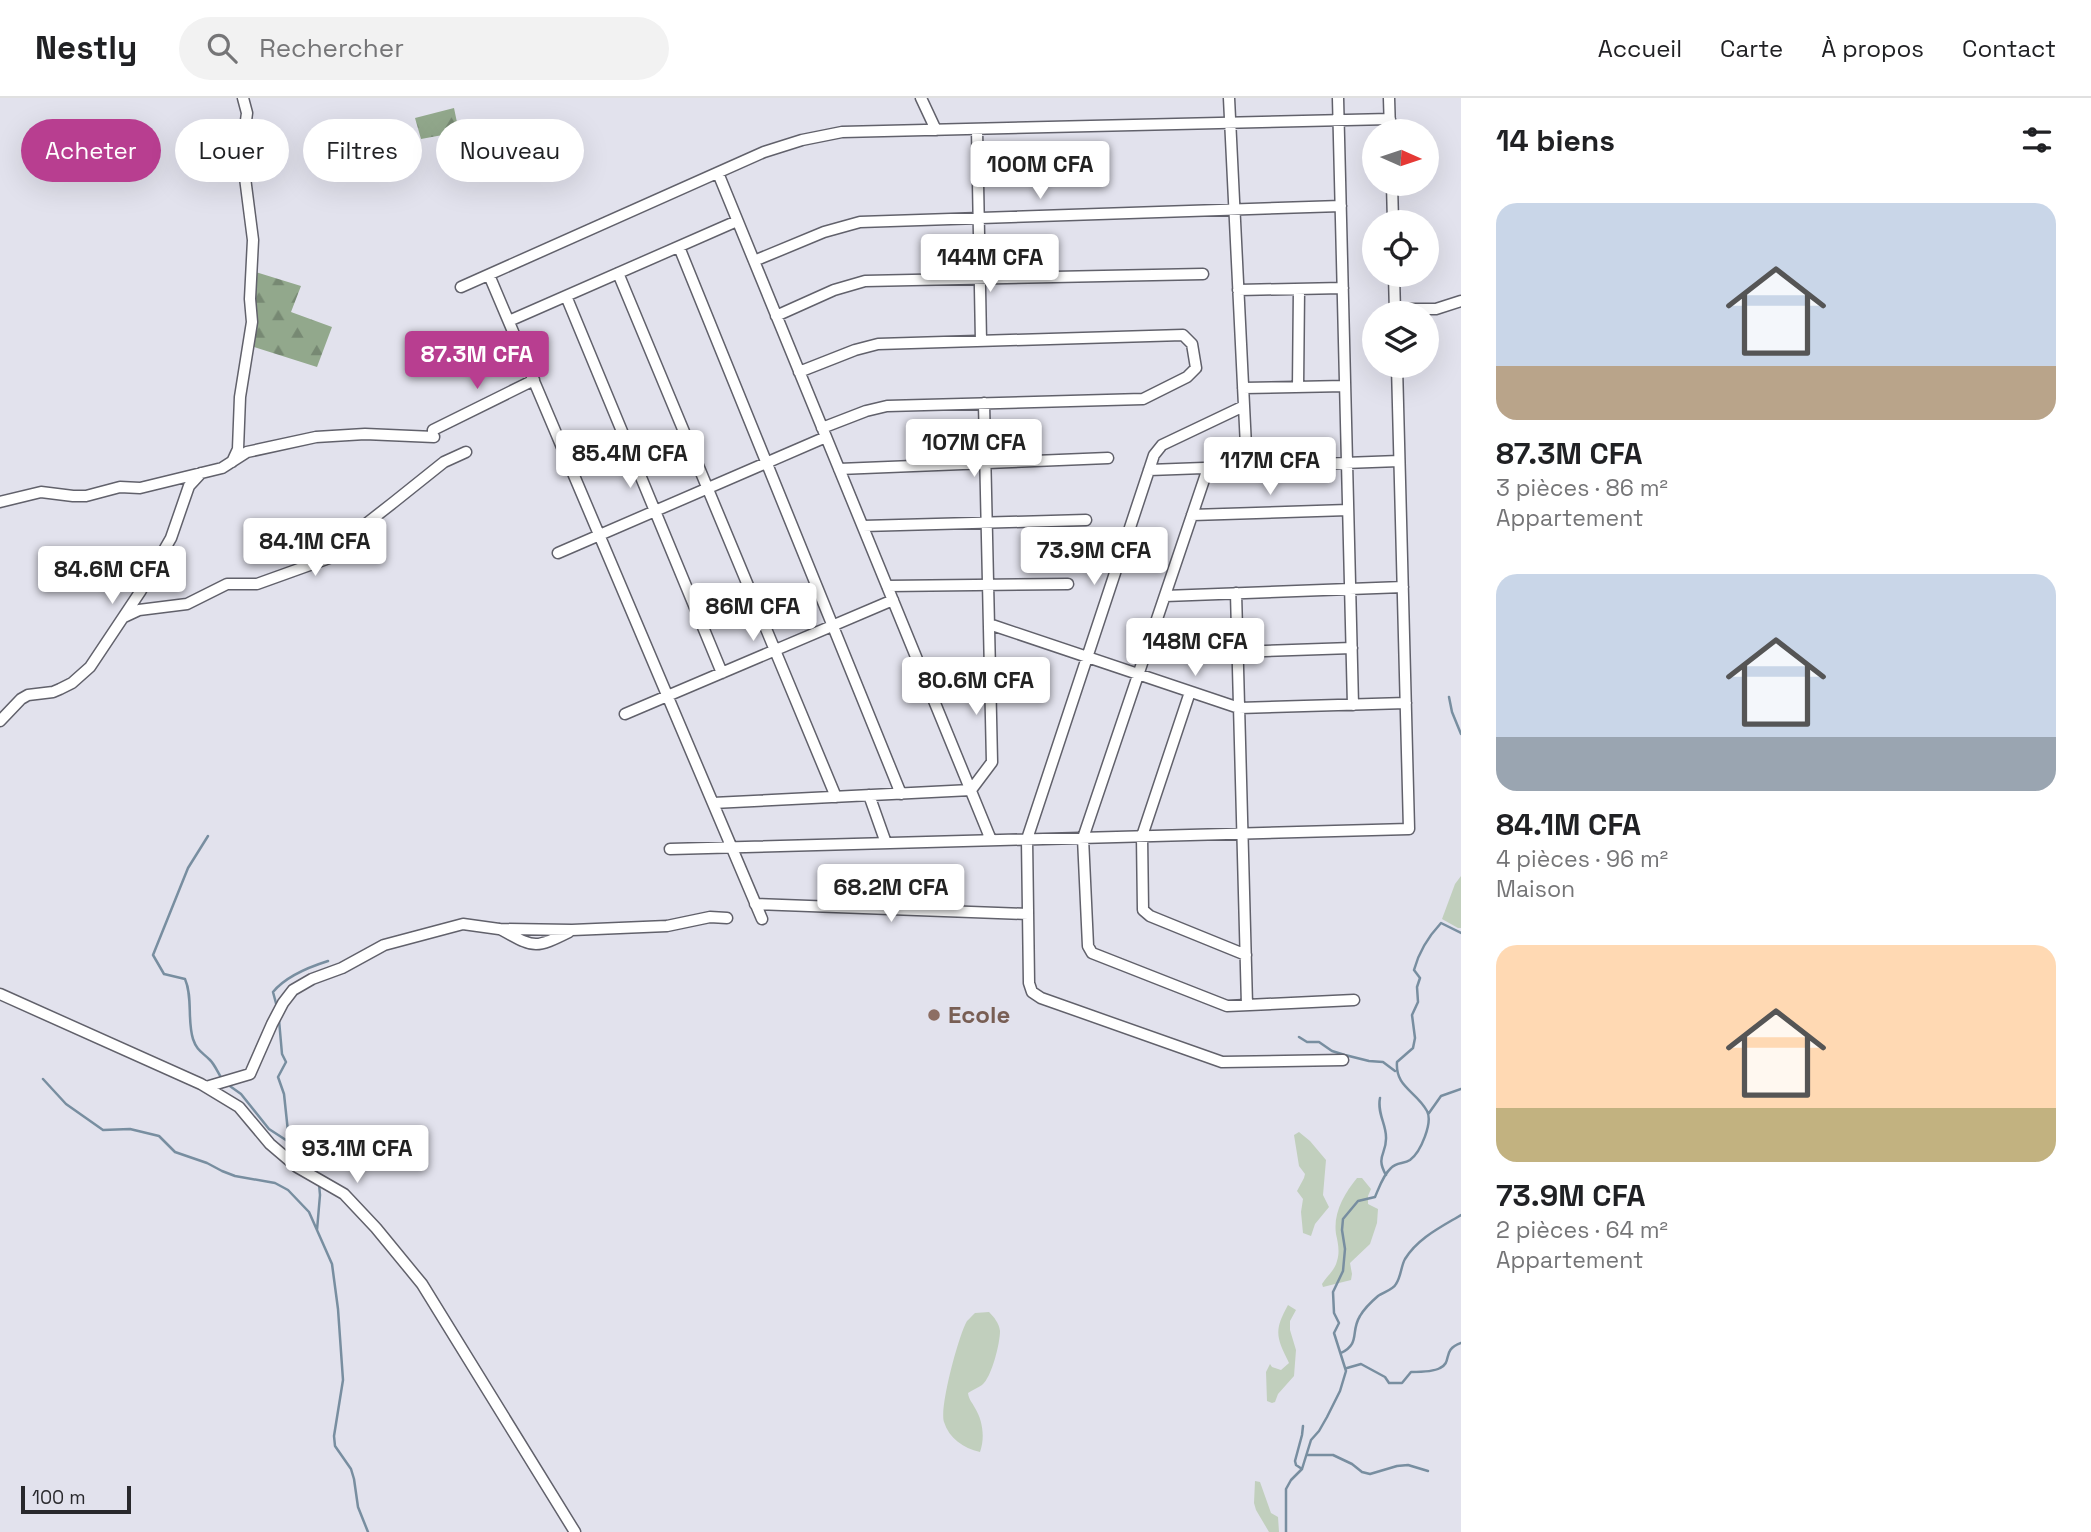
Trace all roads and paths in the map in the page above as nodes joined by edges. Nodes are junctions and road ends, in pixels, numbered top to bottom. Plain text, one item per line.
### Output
1 (243, 98) edge
2 (921, 98) edge
3 (1229, 98) edge
4 (1338, 98) edge
5 (1389, 98) edge
6 (1390, 119) edge
7 (1339, 120) junction
8 (1362, 120) edge
9 (1230, 123) junction
10 (977, 129) junction
11 (936, 130) junction
12 (718, 173) junction
13 (1341, 206) junction
14 (1234, 209) junction
15 (979, 218) junction
16 (737, 221) junction
17 (678, 247) junction
18 (754, 261) junction
19 (618, 273) junction
20 (1203, 274) dead end
21 (489, 275) junction
22 (980, 279) junction
23 (461, 287) dead end
24 (1299, 289) junction
25 (1343, 289) junction
26 (1238, 290) junction
27 (566, 296) junction
28 (1461, 301) edge
29 (1439, 308) edge
30 (776, 316) junction
31 (509, 321) junction
32 (981, 341) junction
33 (799, 372) junction
34 (1397, 378) edge
35 (534, 380) junction
36 (1345, 386) junction
37 (1298, 387) junction
38 (1243, 388) junction
39 (984, 404) junction
40 (1244, 406) junction
41 (824, 433) junction
42 (466, 452) dead end
43 (1108, 458) dead end
44 (1399, 461) junction
45 (232, 463) junction
46 (767, 463) junction
47 (986, 463) junction
48 (1347, 463) junction
49 (1247, 467) junction
50 (1208, 468) junction
51 (839, 469) junction
52 (1149, 470) junction
53 (202, 473) junction
54 (708, 488) junction
55 (0, 502) edge
56 (1348, 510) junction
57 (655, 511) junction
58 (1192, 515) junction
59 (1086, 520) dead end
60 (987, 523) junction
61 (863, 526) junction
62 (600, 535) junction
63 (558, 553) dead end
64 (1068, 584) dead end
65 (988, 585) junction
66 (887, 586) junction
67 (1403, 587) junction
68 (1350, 589) junction
69 (1236, 593) junction
70 (1165, 596) junction
71 (893, 600) junction
72 (124, 617) junction
73 (989, 624) junction
74 (833, 626) junction
75 (1352, 648) junction
76 (775, 650) junction
77 (1237, 652) junction
78 (1087, 657) junction
79 (722, 673) junction
80 (1138, 674) junction
81 (1190, 692) junction
82 (667, 696) junction
83 (1406, 703) junction
84 (1353, 705) junction
85 (1239, 709) junction
86 (625, 714) dead end
87 (0, 721) edge
88 (971, 790) junction
89 (901, 794) junction
90 (869, 795) junction
91 (836, 797) junction
92 (713, 803) junction
93 (1242, 834) junction
94 (1142, 836) junction
95 (1083, 838) junction
96 (1027, 839) junction
97 (991, 841) junction
98 (886, 843) junction
99 (732, 848) junction
100 (670, 849) dead end
101 (755, 904) junction
102 (1028, 914) junction
103 (727, 918) dead end
104 (762, 919) dead end
105 (499, 929) junction
106 (572, 930) junction
107 (1246, 955) junction
108 (0, 994) edge
109 (1353, 1000) dead end
110 (1247, 1005) junction
111 (1343, 1060) dead end
112 (206, 1087) junction
113 (575, 1532) edge

1 - 45 street
2 - 11 street
3 - 9 street
4 - 7 street
5 - 6 street
7 - 8 street
7 - 9 street
7 - 13 street
9 - 10 street
9 - 14 street
10 - 11 street
10 - 15 street
11 - 12 street
12 - 16 street
12 - 21 street
13 - 14 street
13 - 25 street
14 - 15 street
14 - 26 street
15 - 18 street
15 - 22 street
16 - 17 street
16 - 18 street
17 - 19 street
17 - 46 street
18 - 30 street
19 - 27 street
19 - 54 street
20 - 22 street
21 - 23 street
21 - 31 street
22 - 30 street
22 - 32 street
24 - 25 street
24 - 26 street
24 - 37 street
25 - 36 street
26 - 38 street
27 - 31 street
27 - 57 street
28 - 29 street
30 - 33 street
31 - 35 street
32 - 33 street
32 - 39 street
33 - 41 street
34 - 44 street
35 - 45 street
35 - 62 street
36 - 37 street
36 - 48 street
37 - 38 street
38 - 40 street
39 - 41 street
39 - 47 street
40 - 49 street
40 - 52 street
41 - 46 street
41 - 51 street
42 - 72 street
43 - 47 street
44 - 48 street
44 - 67 street
45 - 53 street
46 - 54 street
46 - 74 street
47 - 51 street
47 - 60 street
48 - 49 street
48 - 56 street
49 - 50 street
50 - 52 street
50 - 58 street
51 - 61 street
52 - 78 street
53 - 55 street
53 - 72 street
54 - 57 street
54 - 76 street
56 - 58 street
56 - 68 street
57 - 62 street
57 - 79 street
58 - 70 street
59 - 60 street
60 - 61 street
60 - 65 street
61 - 66 street
62 - 63 street
62 - 82 street
64 - 65 street
65 - 66 street
65 - 73 street
66 - 71 street
67 - 68 street
67 - 83 street
68 - 69 street
68 - 75 street
69 - 70 street
69 - 77 street
70 - 80 street
71 - 74 street
71 - 88 street
72 - 87 street
73 - 78 street
73 - 88 street
74 - 76 street
74 - 89 street
75 - 77 street
75 - 84 street
76 - 79 street
76 - 91 street
77 - 85 street
78 - 80 street
78 - 96 street
79 - 82 street
80 - 81 street
80 - 95 street
81 - 85 street
81 - 94 street
82 - 86 street
82 - 92 street
83 - 84 street
83 - 93 street
84 - 85 street
85 - 93 street
88 - 89 street
88 - 97 street
89 - 90 street
90 - 91 street
90 - 98 street
91 - 92 street
92 - 99 street
93 - 94 street
93 - 107 street
94 - 95 street
94 - 107 street
95 - 96 street
95 - 110 street
96 - 97 street
96 - 102 street
97 - 98 street
98 - 99 street
99 - 100 street
99 - 101 street
101 - 102 street
101 - 104 street
102 - 111 street
103 - 106 street
105 - 106 street
105 - 106 street
105 - 112 street
107 - 110 street
108 - 112 street
109 - 110 street
112 - 113 street

